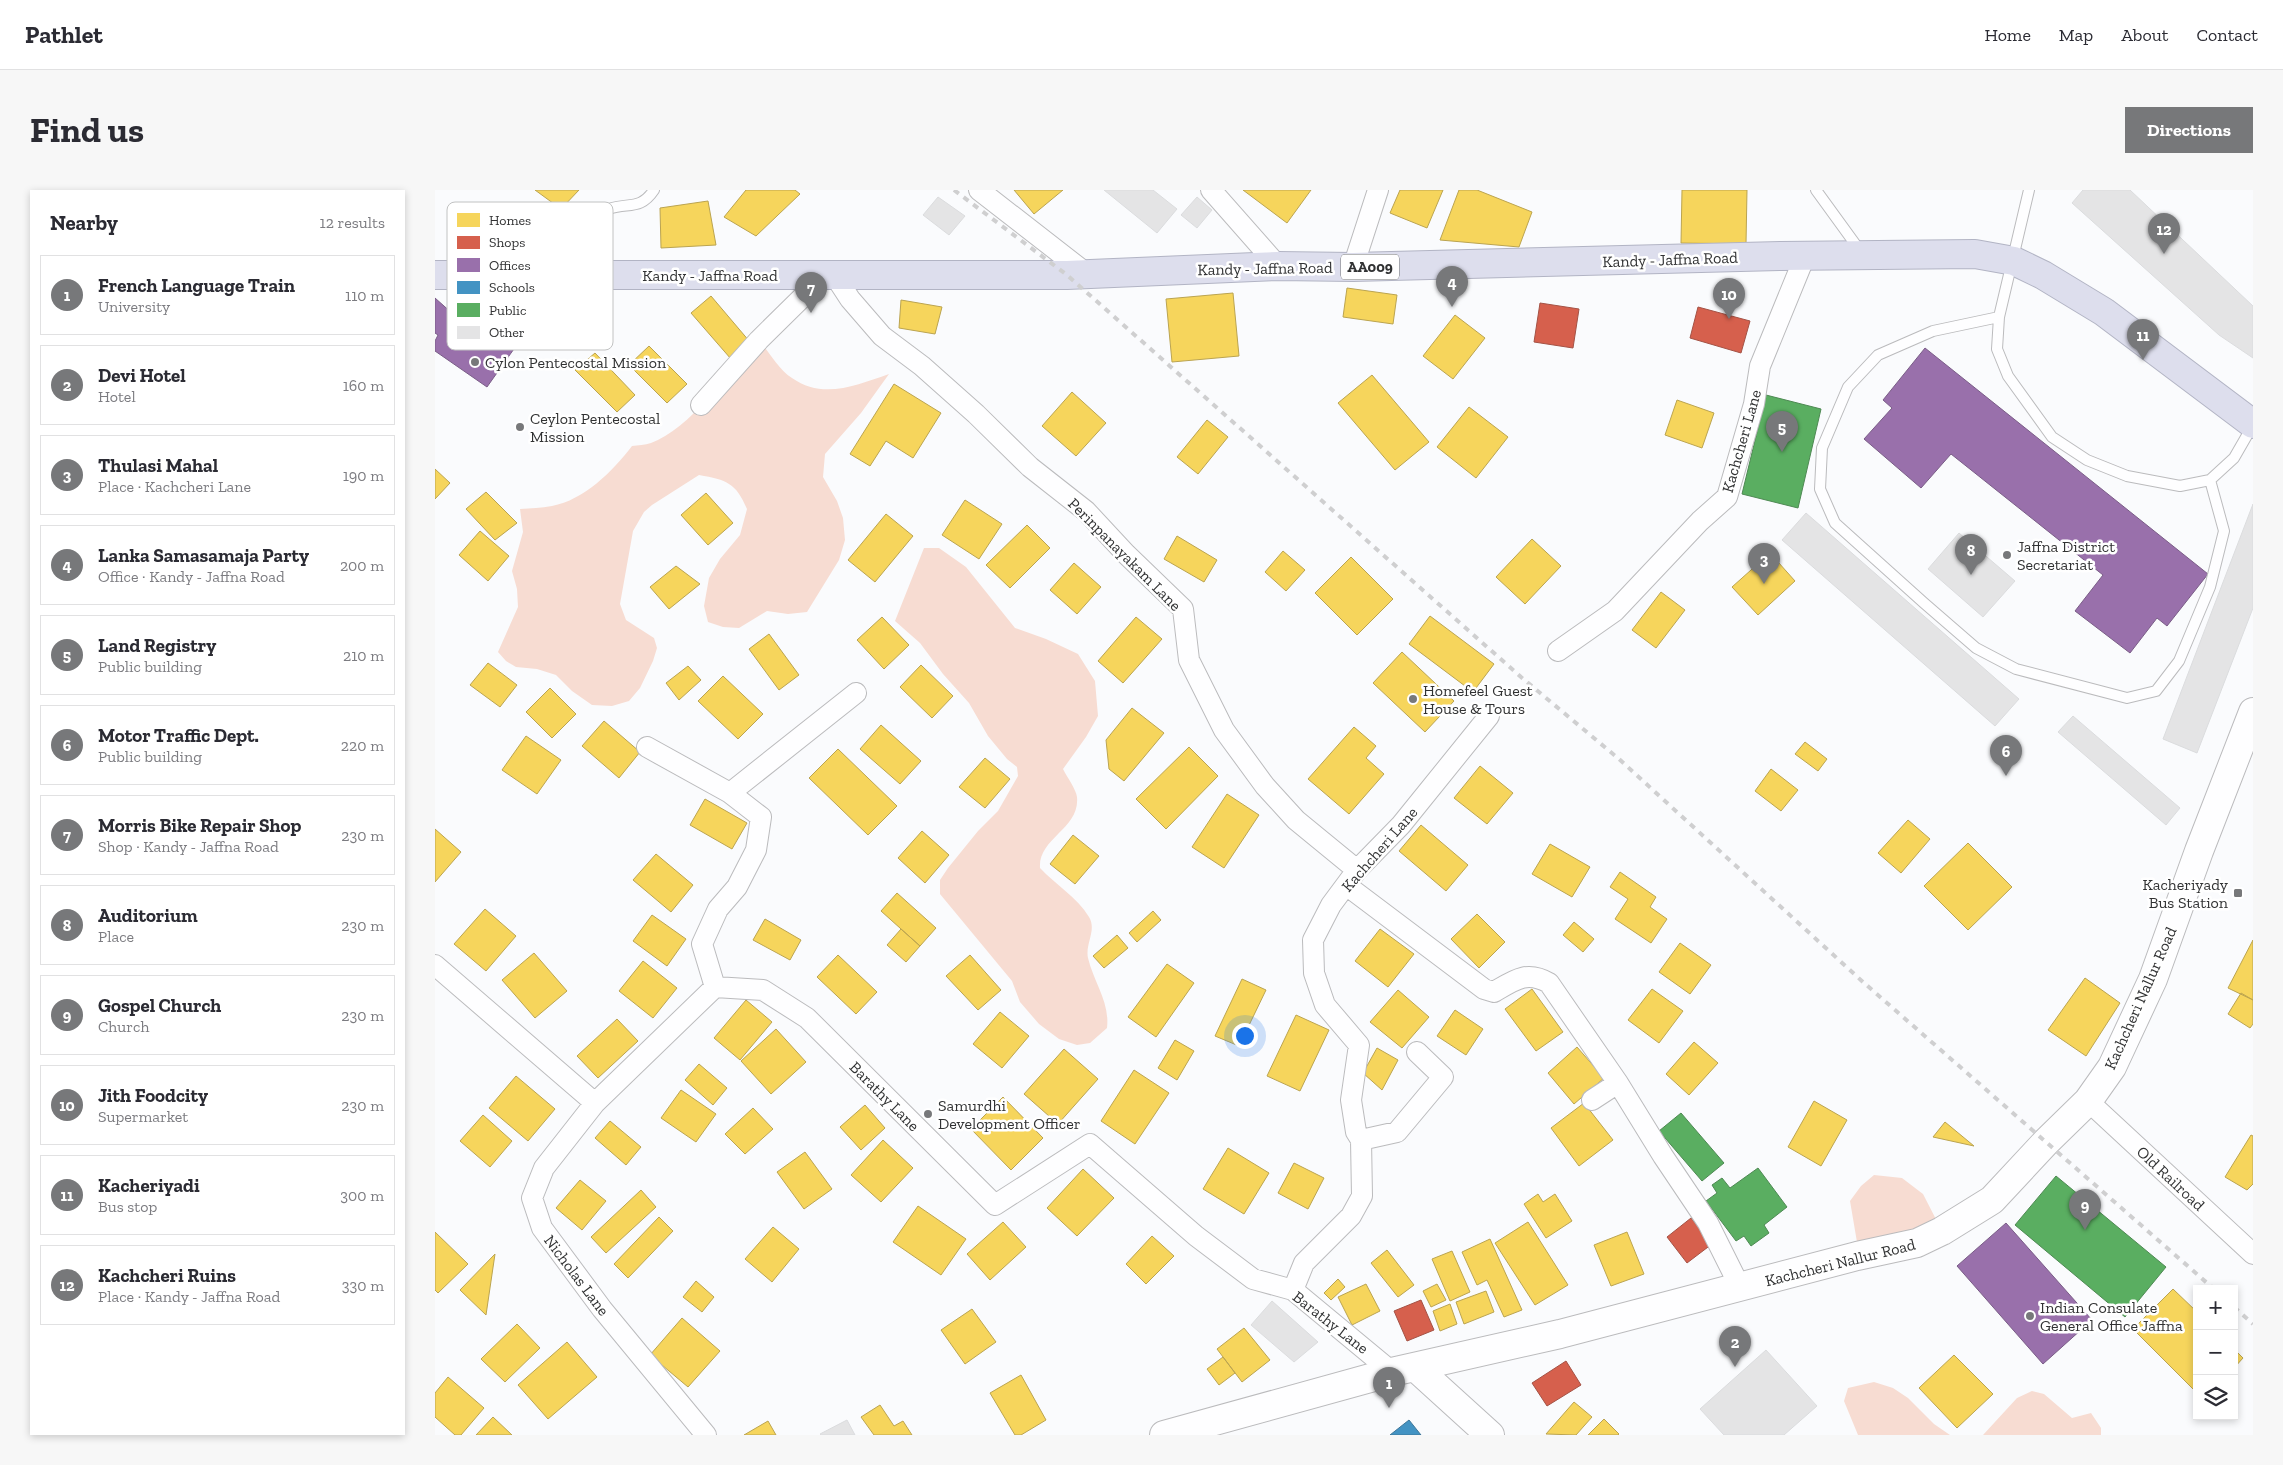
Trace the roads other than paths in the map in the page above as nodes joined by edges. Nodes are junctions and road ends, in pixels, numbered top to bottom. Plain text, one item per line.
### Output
1 (654, 190) edge
2 (979, 190) edge
3 (1211, 190) edge
4 (1378, 190) edge
5 (1817, 190) edge
6 (2029, 190) edge
7 (613, 209) edge
8 (1864, 255) junction
9 (1805, 256) junction
10 (2014, 261) junction
11 (1278, 266) junction
12 (1353, 267) junction
13 (1087, 274) junction
14 (613, 275) edge
15 (830, 275) junction
16 (1999, 317) junction
17 (701, 405) dead end
18 (2253, 424) edge
19 (2210, 480) junction
20 (1558, 652) dead end
21 (857, 693) dead end
22 (2253, 712) edge
23 (1489, 716) dead end
24 (647, 747) dead end
25 (729, 793) junction
26 (1352, 877) junction
27 (435, 965) edge
28 (715, 987) junction
29 (1417, 1052) dead end
30 (1618, 1083) junction
31 (1592, 1100) dead end
32 (2088, 1101) junction
33 (595, 1103) junction
34 (1361, 1140) junction
35 (2253, 1254) edge
36 (1741, 1287) junction
37 (1293, 1290) junction
38 (1403, 1370) junction
39 (1176, 1433) edge
40 (706, 1435) edge
41 (1490, 1435) edge

1 - 7 lane
2 - 13 street
3 - 11 street
4 - 12 street
5 - 8 lane
6 - 10 lane
8 - 9 highway, Kandy - Jaffna Road / AA009
8 - 10 highway, Kandy - Jaffna Road / AA009
9 - 12 highway, Kandy - Jaffna Road / AA009
9 - 20 street, Kachcheri Lane
10 - 16 lane
10 - 18 highway, Kandy - Jaffna Road / AA009
11 - 12 highway, Kandy - Jaffna Road / AA009
11 - 13 highway, Kandy - Jaffna Road / AA009
13 - 15 highway, Kandy - Jaffna Road / AA009
14 - 15 highway, Kandy - Jaffna Road / AA009
15 - 17 street
15 - 26 street, Perinpanayakam Lane
16 - 19 lane
16 - 19 lane
18 - 19 lane
21 - 25 street
22 - 32 street, Kachcheri Nallur Road
23 - 26 street, Kachcheri Lane
24 - 25 street
25 - 28 street
26 - 30 street, Perinpanayakam Lane
26 - 34 street, Kachcheri Lane
27 - 33 street
28 - 33 street
28 - 37 street, Barathy Lane
29 - 34 street
30 - 31 street
30 - 36 street, Perinpanayakam Lane
32 - 35 street, Old Railroad
32 - 36 street, Kachcheri Nallur Road
33 - 40 street, Nicholas Lane
34 - 37 street, Kachcheri Lane
36 - 38 street, Kachcheri Nallur Road
37 - 38 street, Barathy Lane
38 - 39 street, Kachcheri Nallur Road
38 - 41 street

